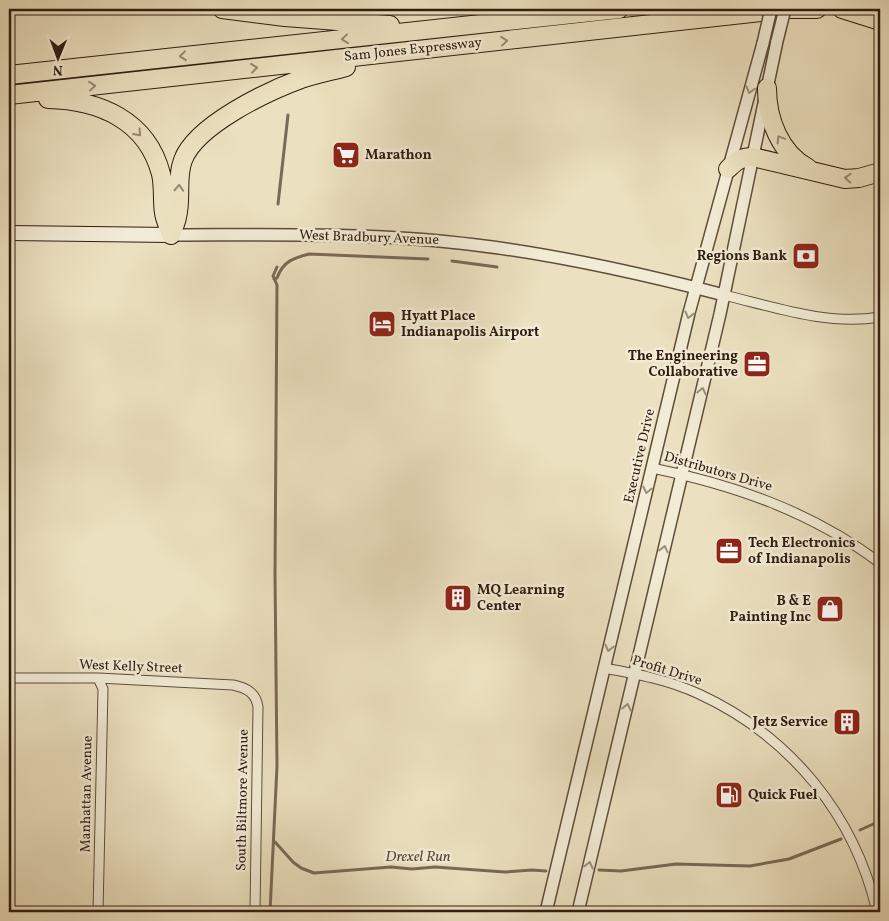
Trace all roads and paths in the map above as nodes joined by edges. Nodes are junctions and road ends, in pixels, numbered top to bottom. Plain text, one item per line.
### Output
1 (222, 9) edge
2 (619, 9) edge
3 (771, 9) edge
4 (785, 9) edge
5 (816, 9) edge
6 (842, 9) edge
7 (880, 21) edge
8 (445, 28) junction
9 (420, 50) junction
10 (9, 75) edge
11 (767, 88) junction
12 (9, 96) edge
13 (753, 158) junction
14 (728, 169) junction
15 (815, 172) junction
16 (880, 172) edge
17 (12, 232) edge
18 (171, 235) junction
19 (696, 287) junction
20 (724, 295) junction
21 (880, 317) edge
22 (652, 468) junction
23 (682, 474) junction
24 (880, 563) edge
25 (604, 668) junction
26 (634, 674) junction
27 (9, 678) edge
28 (98, 678) junction
29 (250, 691) joint
30 (98, 912) edge
31 (255, 912) edge
32 (546, 912) edge
33 (578, 912) edge
34 (877, 912) edge

1 - 8 highway
2 - 8 highway, Sam Jones Expressway
3 -> 14 street, Executive Drive, bridge
4 - 11 street, bridge
9 -> 5 highway, Sam Jones Expressway
6 - 7 highway
8 -> 10 highway, Sam Jones Expressway
12 -> 9 highway, Sam Jones Expressway
18 -> 9 highway
11 - 13 street
15 -> 11 highway
12 -> 18 highway
13 - 14 highway
13 - 15 highway
13 - 20 street
14 - 19 street, Executive Drive
16 -> 15 highway
17 - 18 main road, West Bradbury Avenue
18 - 19 street, West Bradbury Avenue
19 - 20 street, West Bradbury Avenue
19 -> 22 street, Executive Drive
20 - 21 street
23 -> 20 street
22 - 23 street, Distributors Drive
22 -> 25 street, Executive Drive
23 - 24 street, Distributors Drive
26 -> 23 street
25 - 26 street, Profit Drive
25 - 32 street, Executive Drive
33 -> 26 street
26 - 34 street, Profit Drive
27 - 28 street, West Kelly Street
28 - 29 street, West Kelly Street
28 - 30 street, Manhattan Avenue
29 - 31 street, South Biltmore Avenue

